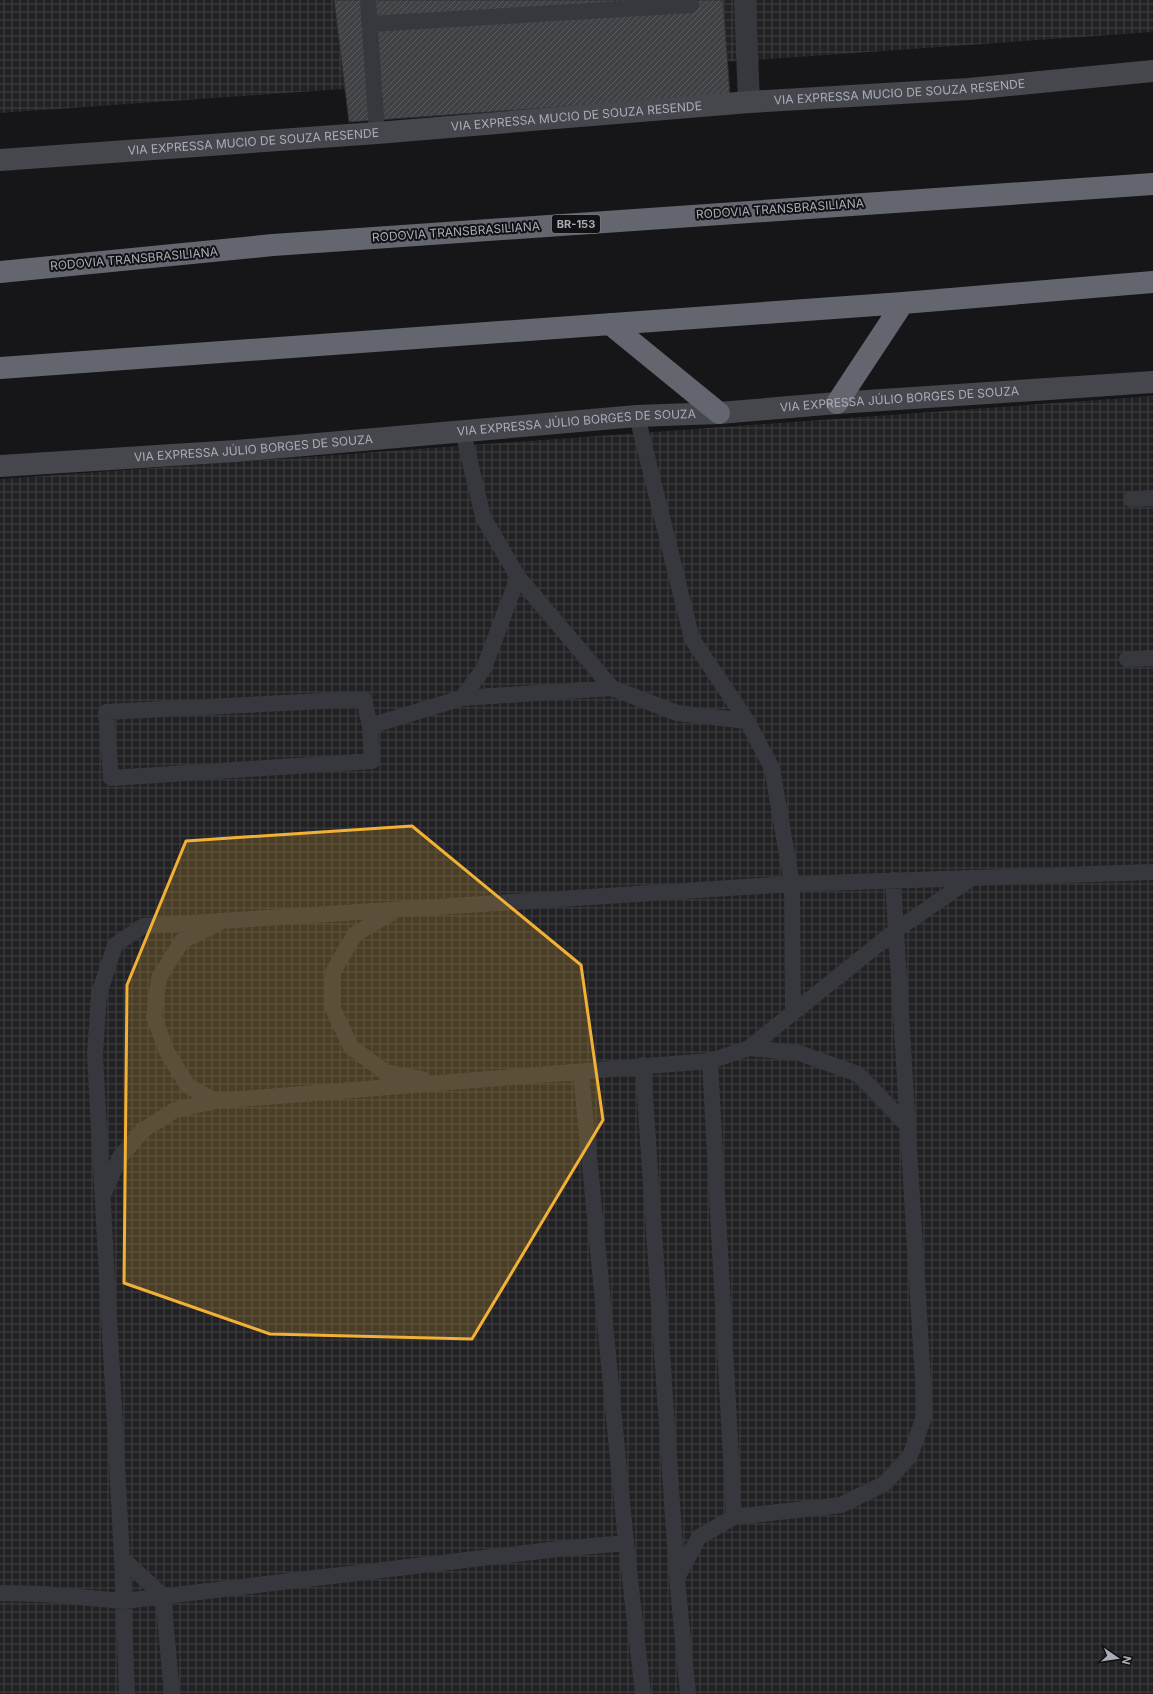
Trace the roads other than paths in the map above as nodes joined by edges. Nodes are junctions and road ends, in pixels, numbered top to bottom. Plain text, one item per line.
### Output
1 (368, 0) edge
2 (745, 0) edge
3 (690, 5) dead end
4 (370, 24) junction
5 (1153, 71) edge
6 (749, 102) junction
7 (378, 133) junction
8 (0, 160) edge
9 (1153, 184) edge
10 (0, 272) edge
11 (1153, 282) edge
12 (903, 303) junction
13 (610, 324) junction
14 (0, 368) edge
15 (1153, 382) edge
16 (837, 403) junction
17 (719, 413) junction
18 (637, 416) junction
19 (463, 432) junction
20 (0, 466) edge
21 (1153, 498) edge
22 (1131, 499) dead end
23 (518, 577) junction
24 (1153, 658) edge
25 (1127, 659) dead end
26 (612, 688) junction
27 (462, 698) junction
28 (746, 721) junction
29 (370, 726) junction
30 (1153, 872) edge
31 (972, 878) junction
32 (893, 880) junction
33 (792, 884) junction
34 (398, 910) junction
35 (224, 921) junction
36 (895, 931) junction
37 (793, 1013) junction
38 (749, 1048) junction
39 (710, 1061) junction
40 (643, 1065) junction
41 (580, 1072) junction
42 (445, 1083) junction
43 (216, 1101) junction
44 (908, 1126) junction
45 (102, 1197) junction
46 (734, 1517) junction
47 (626, 1543) junction
48 (122, 1558) junction
49 (677, 1578) junction
50 (0, 1593) edge
51 (163, 1596) junction
52 (124, 1601) junction
53 (127, 1694) edge
54 (172, 1694) edge
55 (643, 1694) edge
56 (688, 1694) edge

1 - 4 lane
2 - 6 street
3 - 4 lane
4 - 7 lane
5 - 6 main road, VIA EXPRESSA MUCIO DE SOUZA RESENDE
6 - 7 main road, VIA EXPRESSA MUCIO DE SOUZA RESENDE
7 - 8 main road, VIA EXPRESSA MUCIO DE SOUZA RESENDE
9 - 10 highway, RODOVIA TRANSBRASILIANA / BR-153
11 - 12 highway
12 - 13 highway
12 - 16 highway
13 - 14 highway
13 - 17 highway
15 - 16 main road, VIA EXPRESSA JÚLIO BORGES DE SOUZA
16 - 17 main road, VIA EXPRESSA JÚLIO BORGES DE SOUZA
17 - 18 main road, VIA EXPRESSA JÚLIO BORGES DE SOUZA
18 - 19 main road, VIA EXPRESSA JÚLIO BORGES DE SOUZA
18 - 28 lane
19 - 20 main road, VIA EXPRESSA JÚLIO BORGES DE SOUZA
19 - 23 lane
21 - 22 lane
23 - 26 lane
23 - 27 lane
24 - 25 lane
26 - 27 lane
26 - 28 lane
27 - 29 lane
28 - 33 lane
29 - 29 lane
30 - 31 lane
31 - 32 lane
31 - 36 lane
32 - 33 lane
32 - 36 lane
33 - 34 lane
33 - 37 lane
34 - 35 lane
34 - 42 lane
35 - 43 lane
35 - 45 lane
36 - 37 lane
36 - 44 lane
37 - 38 lane
38 - 39 lane
38 - 44 lane
39 - 40 lane
39 - 46 lane
40 - 41 lane
40 - 49 lane
41 - 42 lane
41 - 47 lane
42 - 43 lane
43 - 45 lane
44 - 46 lane
45 - 48 lane
46 - 49 lane
47 - 51 lane
47 - 55 lane
48 - 51 lane
48 - 52 lane
49 - 56 lane
50 - 52 lane
51 - 52 lane
51 - 54 lane
52 - 53 lane

